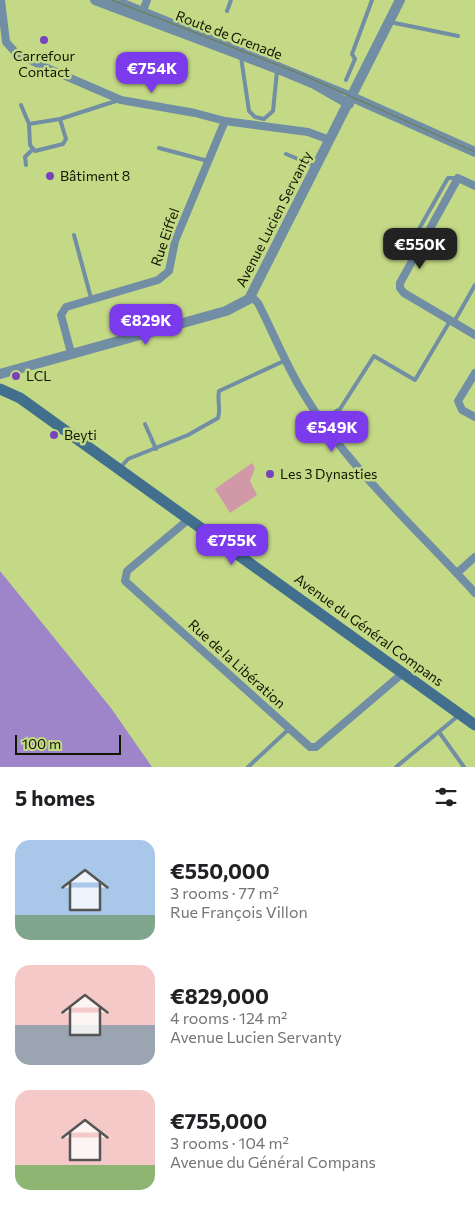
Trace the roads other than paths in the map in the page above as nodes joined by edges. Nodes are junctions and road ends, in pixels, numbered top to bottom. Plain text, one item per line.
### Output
1 (1, 0) edge
2 (95, 0) edge
3 (112, 0) edge
4 (121, 0) edge
5 (147, 0) edge
6 (231, 0) edge
7 (372, 0) edge
8 (400, 0) edge
9 (227, 11) dead end
10 (143, 12) junction
11 (390, 22) junction
12 (458, 36) dead end
13 (242, 54) junction
14 (278, 69) junction
15 (346, 80) dead end
16 (352, 99) junction
17 (121, 100) junction
18 (21, 105) dead end
19 (60, 119) junction
20 (225, 121) junction
21 (29, 124) junction
22 (330, 140) junction
23 (33, 148) junction
24 (159, 148) dead end
25 (475, 148) edge
26 (475, 152) edge
27 (286, 154) dead end
28 (208, 161) junction
29 (26, 165) dead end
30 (317, 166) junction
31 (475, 186) edge
32 (74, 235) dead end
33 (475, 285) edge
34 (251, 296) junction
35 (91, 298) junction
36 (452, 321) junction
37 (475, 334) edge
38 (71, 353) junction
39 (286, 360) junction
40 (475, 373) edge
41 (0, 374) edge
42 (0, 389) edge
43 (475, 417) edge
44 (322, 420) junction
45 (145, 424) dead end
46 (156, 449) junction
47 (119, 469) junction
48 (189, 519) junction
49 (475, 557) edge
50 (457, 573) junction
51 (475, 593) edge
52 (403, 673) junction
53 (460, 715) junction
54 (475, 725) edge
55 (290, 728) junction
56 (439, 732) junction
57 (248, 767) edge
58 (396, 767) edge
59 (464, 767) edge

1 - 17 street
2 - 10 street, Route de Grenade
3 - 10 lane
4 - 10 lane
5 - 10 street
6 - 9 lane
7 - 15 lane
8 - 11 street, Avenue Lucien Servanty
10 - 13 street, Route de Grenade
10 - 16 lane
11 - 12 lane
11 - 16 street, Avenue Lucien Servanty
13 - 14 street, Route de Grenade
13 - 14 lane
14 - 16 street, Route de Grenade
16 - 22 street, Avenue Lucien Servanty
16 - 25 street, Route de Grenade
16 - 26 street, Route de Grenade
17 - 19 lane
17 - 20 street
18 - 21 lane
19 - 21 lane
19 - 23 lane
20 - 22 street
20 - 28 street, Rue Eiffel
21 - 23 lane
22 - 30 street, Avenue Lucien Servanty
23 - 29 lane
24 - 28 lane
27 - 30 lane
28 - 35 street, Rue Eiffel
30 - 34 street, Avenue Lucien Servanty
31 - 36 street
32 - 35 lane
33 - 36 lane
34 - 38 street, Avenue Lucien Servanty
34 - 39 street
35 - 38 street, Rue Eiffel
36 - 37 street
36 - 44 lane
38 - 41 street, Avenue Lucien Servanty
39 - 44 street
39 - 46 lane
40 - 43 street
42 - 47 main road, Avenue du Général Compans
44 - 50 street
45 - 46 lane
46 - 47 lane
47 - 48 main road, Avenue du Général Compans
48 - 52 main road, Avenue du Général Compans
48 - 55 street, Rue de la Libération
49 - 50 street
50 - 51 street
52 - 53 main road, Avenue du Général Compans
52 - 55 street, Rue de la Libération
53 - 54 main road, Avenue du Général Compans
53 - 56 lane
55 - 57 lane
56 - 58 lane
56 - 59 lane

